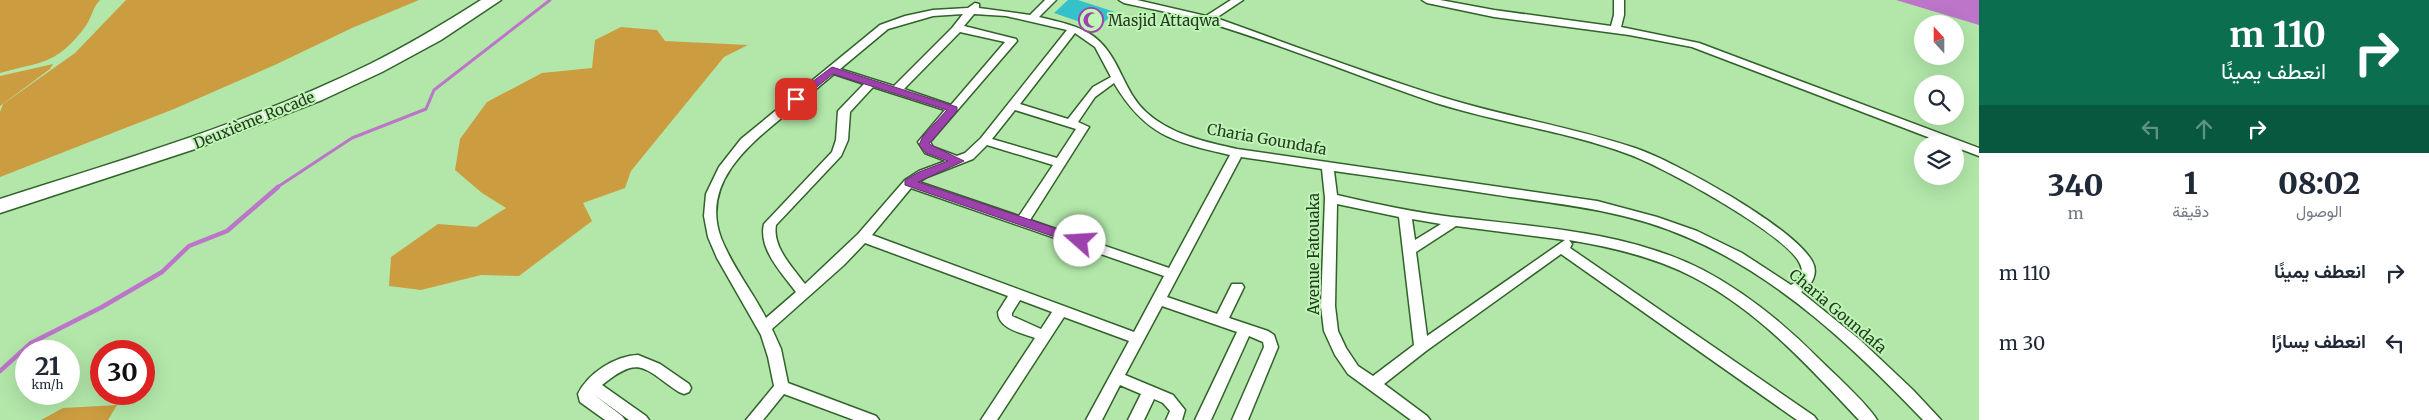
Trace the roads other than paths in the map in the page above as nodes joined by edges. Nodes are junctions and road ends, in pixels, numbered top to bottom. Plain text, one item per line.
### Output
1 (474, 0) edge
2 (493, 0) edge
3 (1051, 0) edge
4 (1124, 0) edge
5 (1238, 0) edge
6 (1427, 0) edge
7 (1619, 0) edge
8 (975, 6) junction
9 (1033, 17) junction
10 (1208, 19) junction
11 (958, 28) junction
12 (1073, 29) junction
13 (1615, 30) junction
14 (832, 70) junction
15 (1118, 78) junction
16 (870, 84) junction
17 (896, 91) junction
18 (1013, 106) junction
19 (953, 109) junction
20 (1072, 122) junction
21 (985, 141) junction
22 (1979, 152) edge
23 (1237, 153) junction
24 (958, 161) junction
25 (1060, 163) junction
26 (1328, 167) junction
27 (909, 183) junction
28 (0, 195) edge
29 (1330, 198) junction
30 (0, 206) edge
31 (1405, 214) junction
32 (1023, 221) junction
33 (1454, 221) junction
34 (864, 237) junction
35 (1573, 237) junction
36 (1562, 249) junction
37 (1409, 250) junction
38 (1173, 274) junction
39 (1237, 287) dead end
40 (1790, 291) junction
41 (804, 294) junction
42 (1016, 294) junction
43 (1159, 300) junction
44 (1060, 311) junction
45 (1221, 321) junction
46 (765, 327) junction
47 (1245, 329) junction
48 (1043, 336) junction
49 (1139, 339) junction
50 (1421, 347) junction
51 (1117, 378) junction
52 (1372, 384) junction
53 (781, 387) junction
54 (684, 388) dead end
55 (588, 392) junction
56 (1150, 392) junction
57 (617, 420) edge
58 (641, 420) edge
59 (754, 420) edge
60 (871, 420) edge
61 (989, 420) edge
62 (1094, 420) edge
63 (1136, 420) edge
64 (1174, 420) edge
65 (1203, 420) edge
66 (1240, 420) edge
67 (1422, 420) edge
68 (1809, 420) edge
69 (1868, 420) edge
70 (1930, 420) edge

1 - 28 highway, Deuxième Rocade
2 - 30 highway, Deuxième Rocade
3 - 9 street
4 - 10 street
5 - 10 street
6 - 13 street
7 - 13 street
8 - 9 street, Charia Goundafa
8 - 11 street
8 - 14 street, Charia Goundafa
9 - 12 street, Charia Goundafa
10 - 40 street
11 - 17 street
11 - 19 street
12 - 15 street, Charia Goundafa
12 - 18 street
13 - 22 street
14 - 16 street
14 - 46 street, Charia Goundafa
15 - 20 street
15 - 23 street, Charia Goundafa
16 - 17 street
16 - 41 street
17 - 19 street
18 - 20 street
18 - 21 street
19 - 24 street
20 - 25 street
21 - 24 street
21 - 25 street
23 - 26 street, Charia Goundafa
23 - 38 street
24 - 27 street
25 - 32 street
26 - 29 street, Avenue Fatouaka
26 - 40 street, Charia Goundafa
27 - 32 street
27 - 34 street
29 - 31 street
29 - 52 street, Avenue Fatouaka
31 - 33 street
31 - 37 street
32 - 38 street
33 - 35 street
33 - 37 street
34 - 41 street
34 - 42 street
35 - 36 street
35 - 69 street
36 - 50 street
36 - 68 street
37 - 50 street
38 - 43 street
39 - 45 street
40 - 70 street, Charia Goundafa
41 - 46 street
42 - 44 street
42 - 48 street
43 - 45 street
43 - 49 street
44 - 48 street
44 - 49 street
45 - 47 street
46 - 53 street, Charia Goundafa
47 - 65 street
47 - 66 street
48 - 61 street
49 - 51 street
50 - 52 street
51 - 56 street
51 - 62 street
52 - 67 street, Avenue Fatouaka
53 - 59 street
53 - 60 street
54 - 55 street
55 - 57 street
55 - 58 street
56 - 63 street
56 - 64 street

